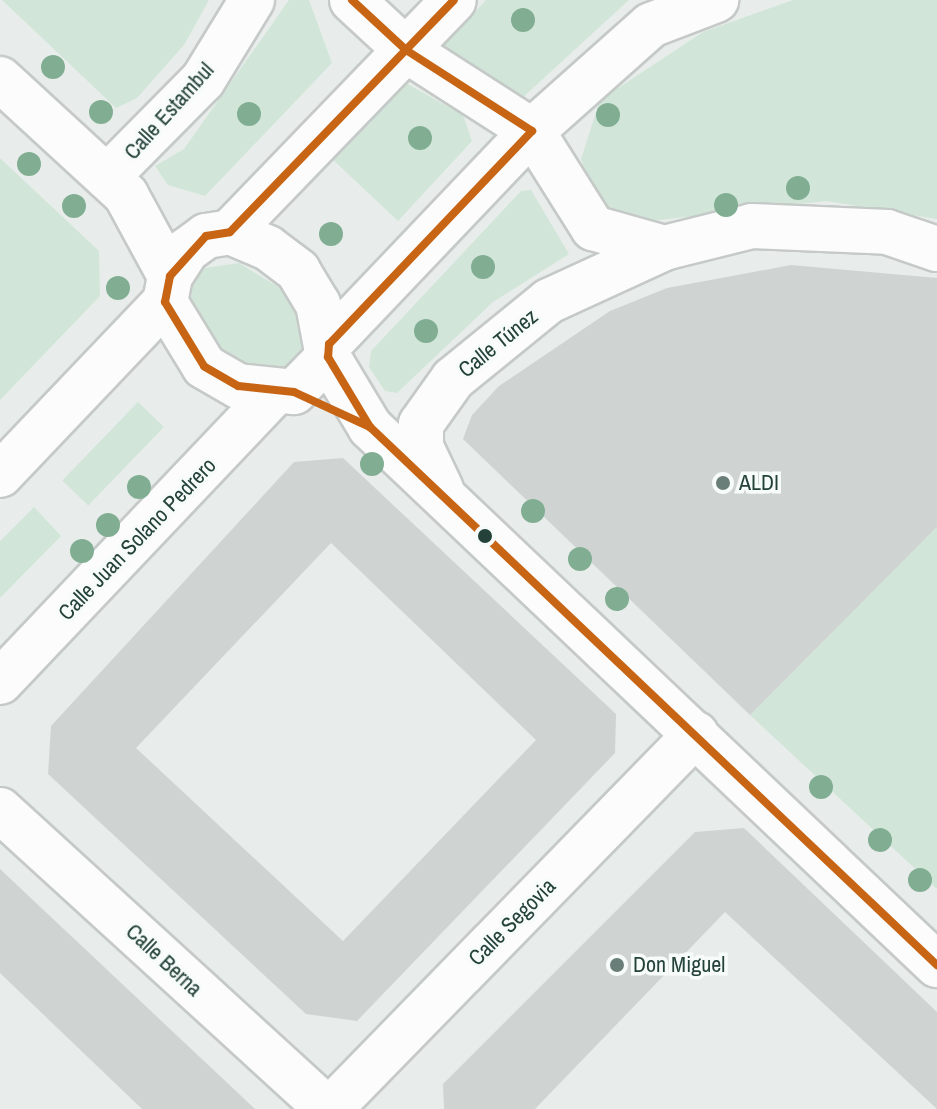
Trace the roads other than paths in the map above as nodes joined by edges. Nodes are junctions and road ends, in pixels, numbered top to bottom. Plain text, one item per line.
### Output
1 (252, 0) edge
2 (352, 0) edge
3 (454, 0) edge
4 (716, 0) edge
5 (406, 50) junction
6 (0, 79) edge
7 (532, 131) junction
8 (117, 186) junction
9 (218, 234) junction
10 (664, 248) junction
11 (937, 249) edge
12 (167, 289) junction
13 (328, 351) junction
14 (284, 393) junction
15 (370, 427) junction
16 (0, 475) edge
17 (445, 498) junction
18 (0, 682) edge
19 (696, 734) junction
20 (0, 810) edge
21 (937, 965) edge
22 (329, 1109) edge

1 - 8 street, Calle Estambul
2 - 5 street
3 - 5 street
4 - 7 street
5 - 7 street
5 - 9 street
6 - 8 street
7 - 10 street, Calle Túnez
7 - 13 street
8 - 9 street
8 - 12 street
9 - 12 street
9 - 13 street
10 - 11 street, Calle Túnez
10 - 17 street, Calle Túnez
12 - 14 street
12 - 16 street
13 - 14 street
13 - 15 street
14 - 15 street
14 - 18 street, Calle Juan Solano Pedrero
15 - 17 street
17 - 19 street
19 - 21 street
19 - 22 street, Calle Segovia
20 - 22 street, Calle Berna

